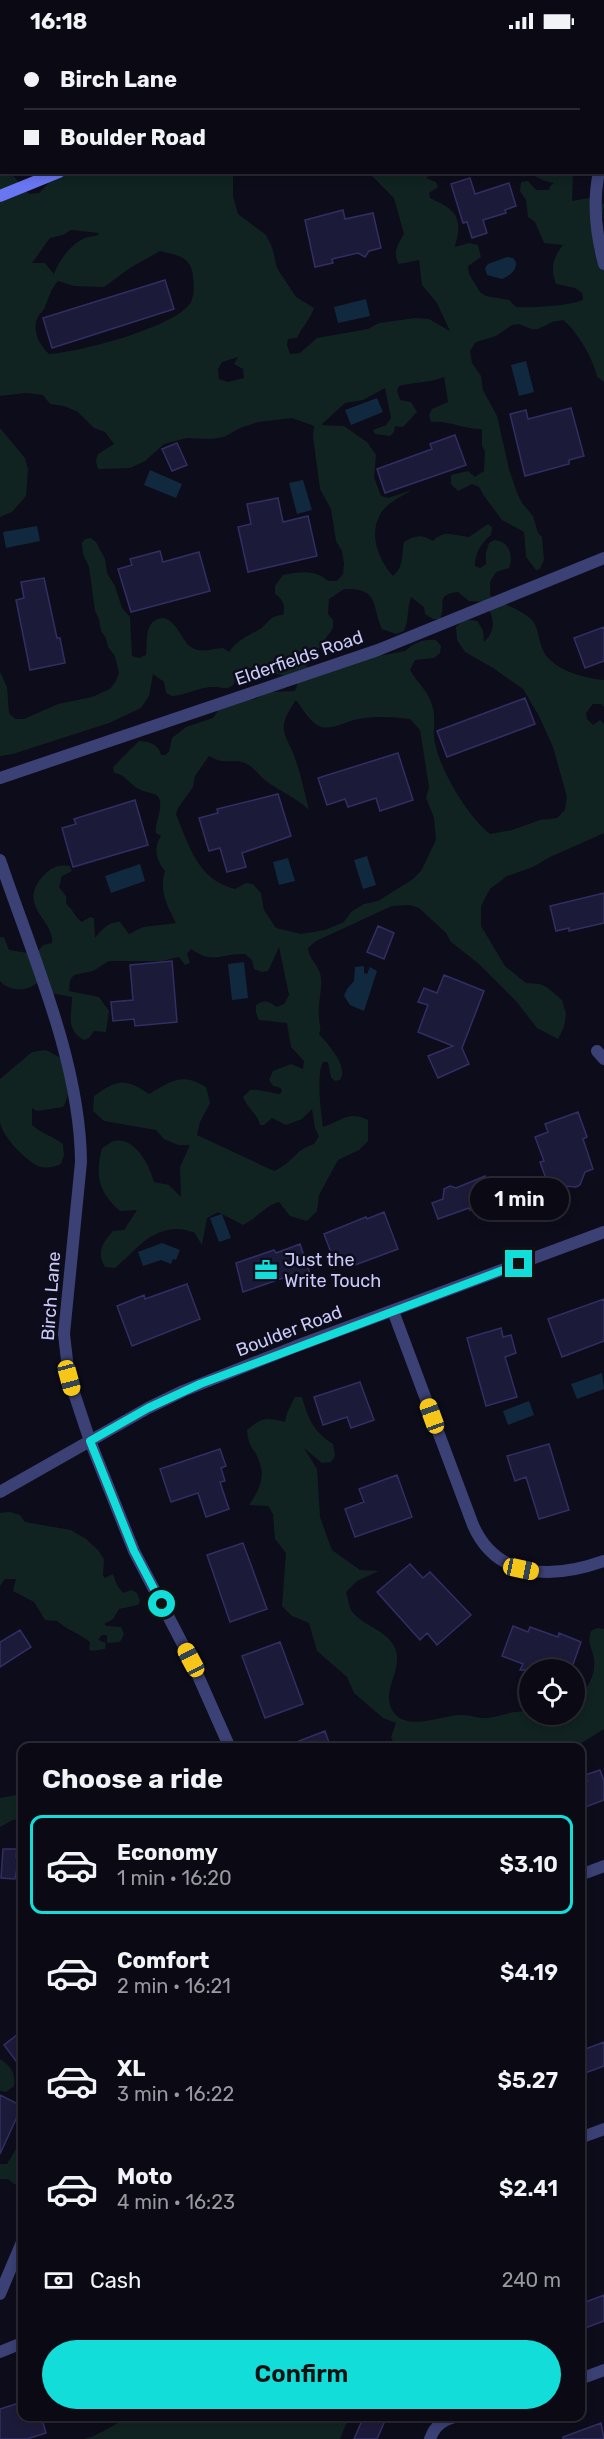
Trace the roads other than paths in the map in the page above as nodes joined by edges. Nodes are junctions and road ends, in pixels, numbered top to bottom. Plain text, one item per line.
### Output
1 (54, 174) edge
2 (599, 174) edge
3 (0, 196) edge
4 (604, 264) edge
5 (604, 558) edge
6 (0, 778) edge
7 (0, 860) edge
8 (604, 1232) edge
9 (393, 1311) junction
10 (90, 1441) junction
11 (0, 1492) edge
12 (604, 1561) edge
13 (228, 1743) edge
14 (604, 1866) edge
15 (585, 1873) edge
16 (604, 2129) edge
17 (585, 2136) edge
18 (18, 2251) edge
19 (0, 2294) edge
20 (18, 2345) edge
21 (0, 2352) edge
22 (604, 2370) edge
23 (585, 2377) edge
24 (444, 2421) edge
25 (430, 2439) edge

1 - 3 street
2 - 4 street
5 - 6 street, Elderfields Road
7 - 10 street, Birch Lane
8 - 9 street, Boulder Road
9 - 10 street, Boulder Road
9 - 12 street
10 - 11 street, Boulder Road
10 - 13 street, Birch Lane
14 - 15 street
16 - 17 street
18 - 19 street
20 - 21 street
22 - 23 street
24 - 25 street

